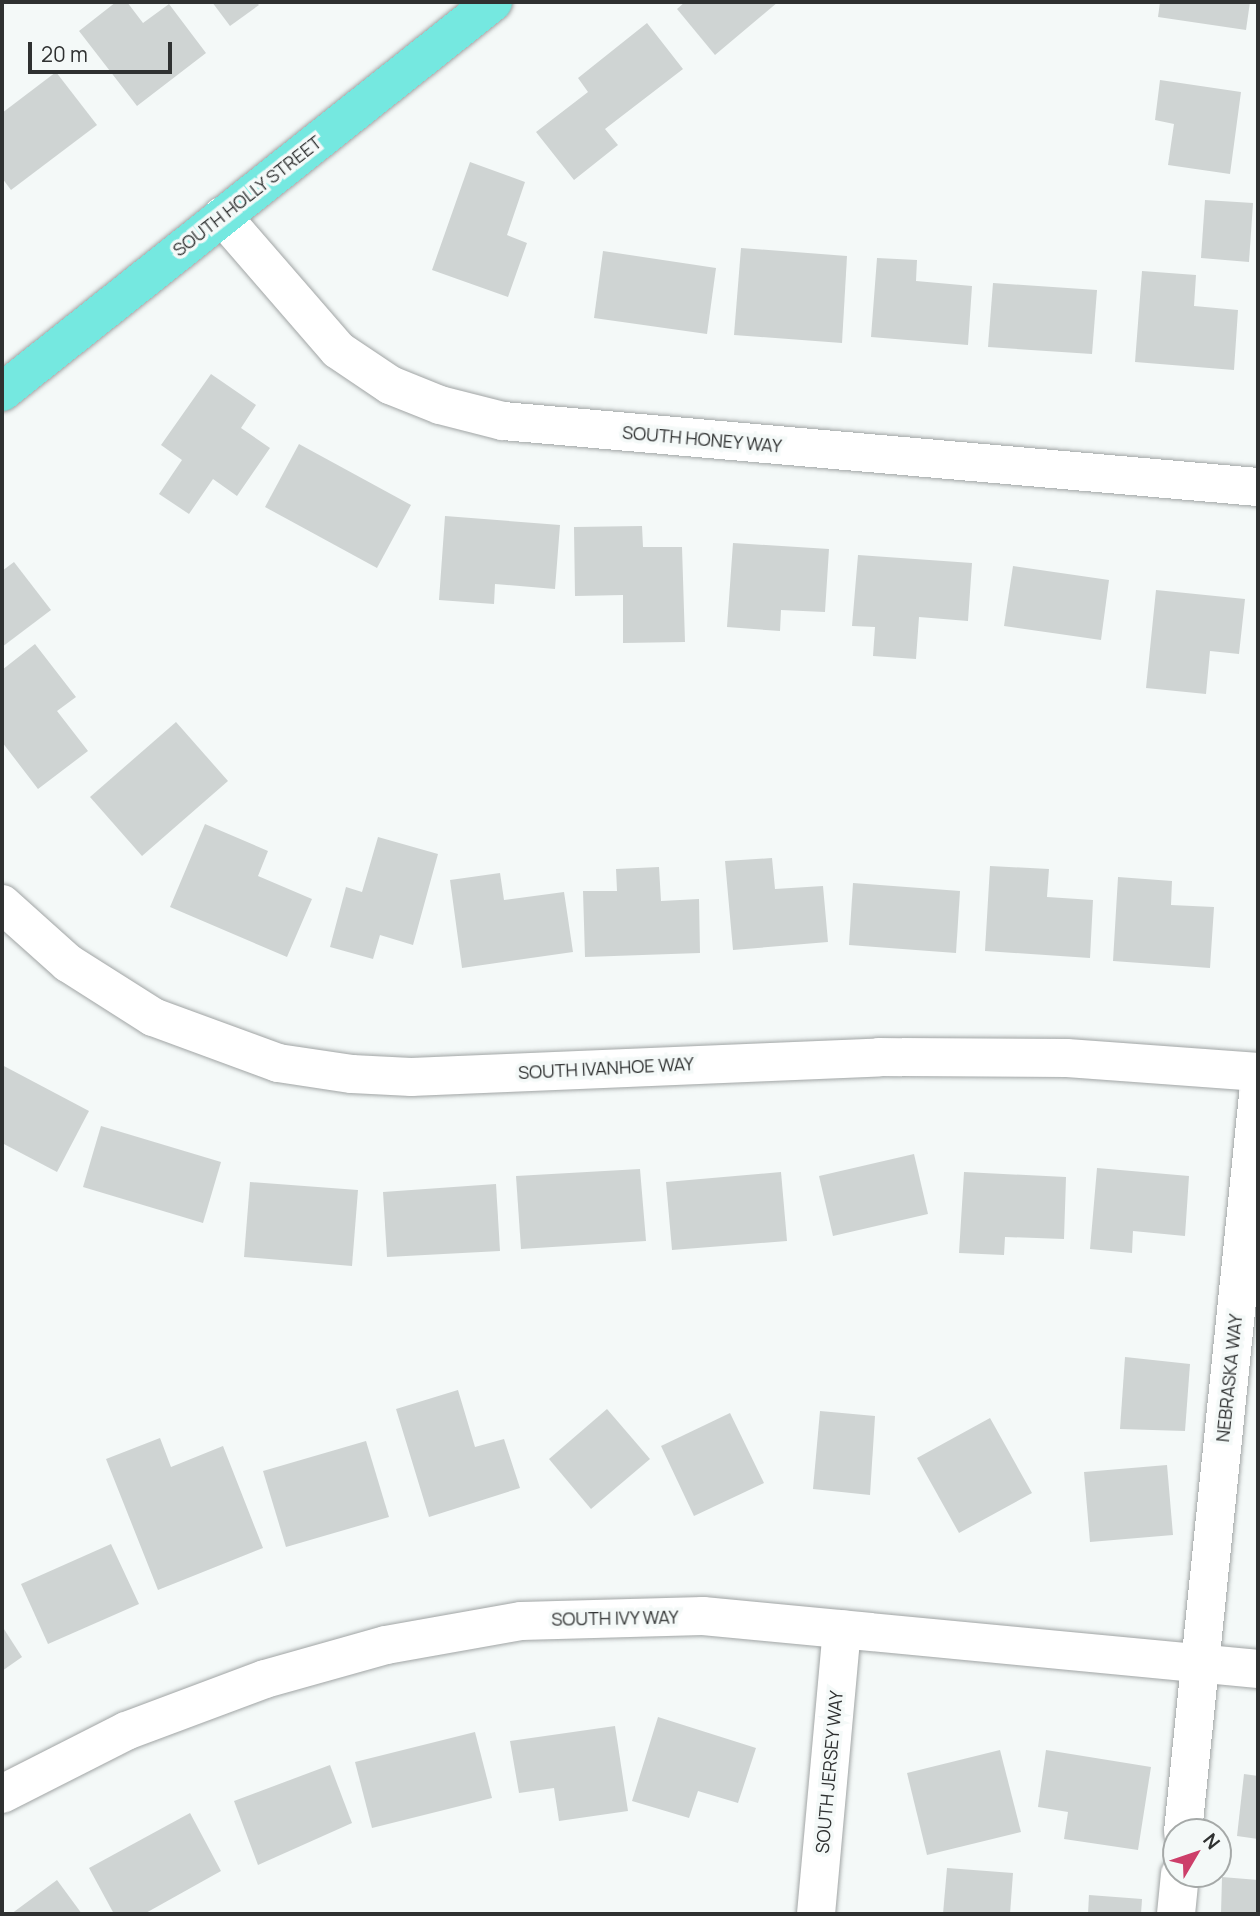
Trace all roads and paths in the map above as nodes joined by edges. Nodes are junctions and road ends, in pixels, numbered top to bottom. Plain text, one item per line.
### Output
1 (493, 2) edge
2 (222, 216) junction
3 (2, 392) edge
4 (1258, 487) edge
5 (2, 904) edge
6 (1258, 1072) edge
7 (1258, 1095) edge
8 (842, 1629) junction
9 (1199, 1661) junction
10 (1258, 1669) edge
11 (2, 1794) edge
12 (1185, 1818) edge
13 (1179, 1888) edge
14 (816, 1914) edge
15 (1176, 1914) edge

1 - 2 main road, SOUTH HOLLY STREET
2 - 3 main road, SOUTH HOLLY STREET
2 - 4 street, SOUTH HONEY WAY
5 - 6 street, SOUTH IVANHOE WAY
7 - 9 street, NEBRASKA WAY
8 - 9 street, SOUTH IVY WAY
8 - 11 street, SOUTH IVY WAY
8 - 14 street, SOUTH JERSEY WAY
9 - 10 street, SOUTH IVY WAY
9 - 12 street, NEBRASKA WAY
13 - 15 street

